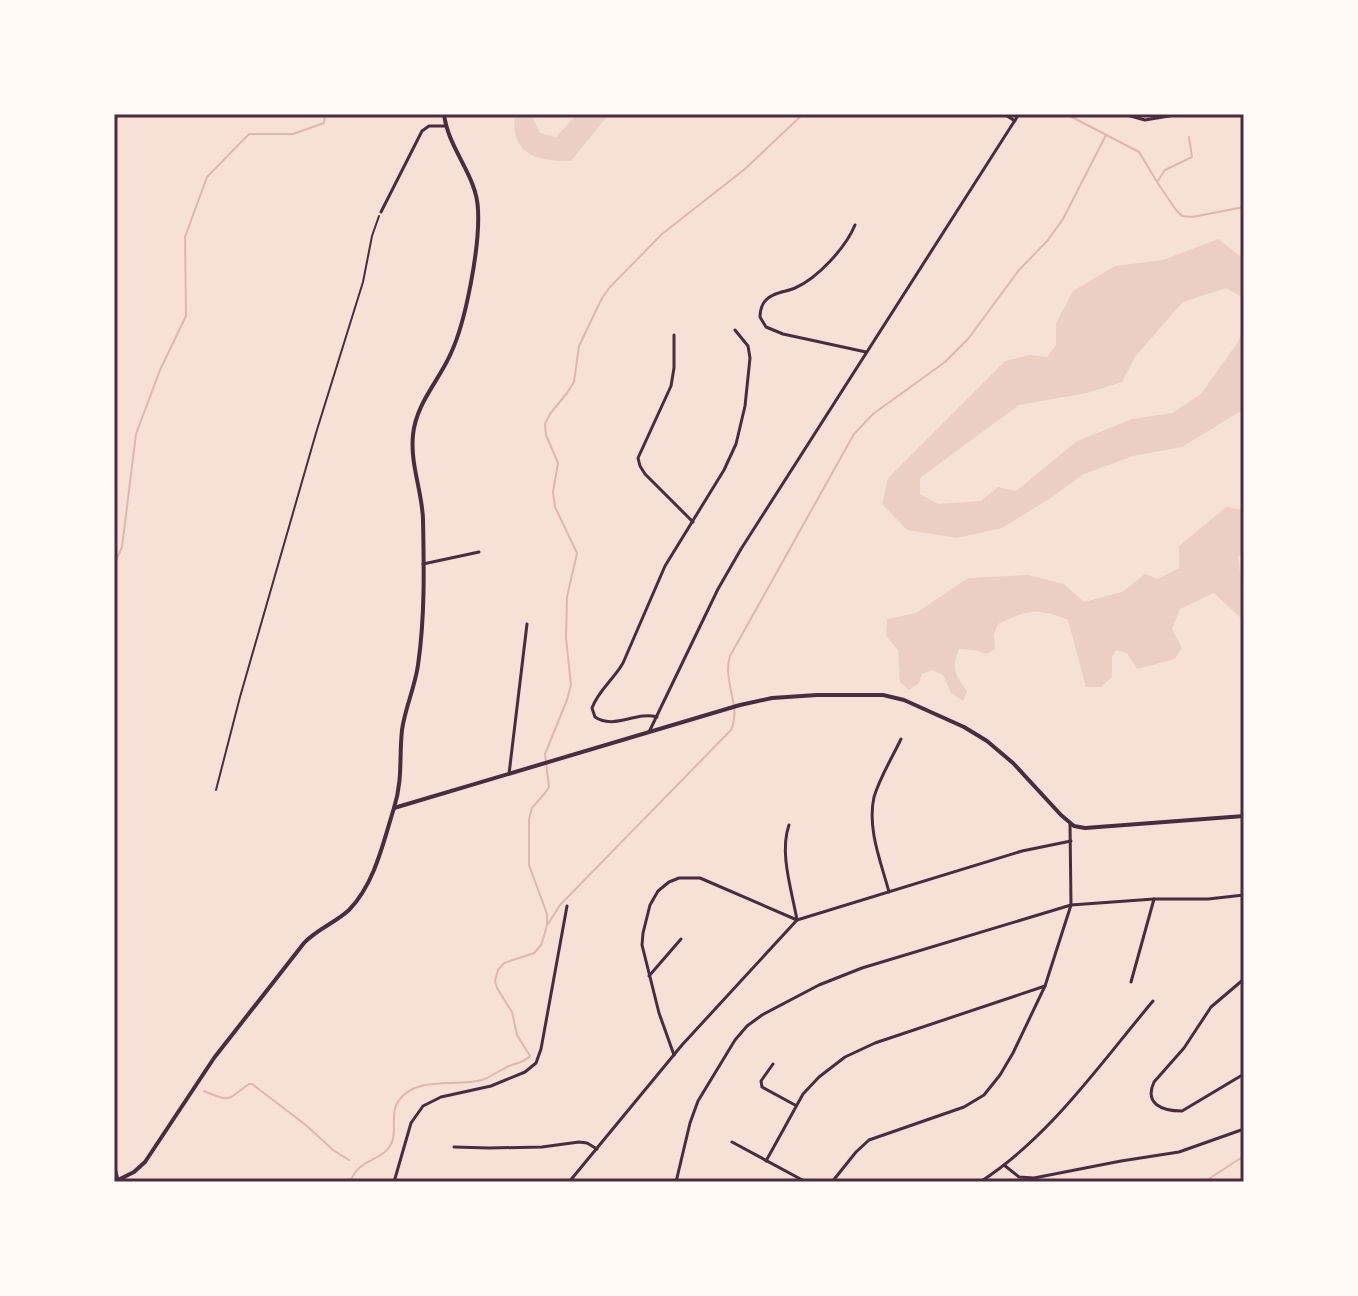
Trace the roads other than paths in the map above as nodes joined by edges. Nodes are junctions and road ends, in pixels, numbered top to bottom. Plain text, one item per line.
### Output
1 (444, 114) edge
2 (1004, 114) edge
3 (1019, 114) edge
4 (1123, 114) edge
5 (1181, 114) edge
6 (1015, 121) junction
7 (446, 126) junction
8 (381, 212) road end
9 (855, 225) dead end
10 (735, 330) dead end
11 (674, 335) dead end
12 (866, 352) junction
13 (693, 522) junction
14 (479, 552) dead end
15 (423, 564) junction
16 (527, 624) dead end
17 (657, 717) junction
18 (649, 732) junction
19 (901, 739) dead end
20 (509, 774) junction
21 (394, 808) junction
22 (1244, 816) edge
23 (1070, 824) junction
24 (789, 825) dead end
25 (1071, 841) junction
26 (889, 892) junction
27 (1244, 895) edge
28 (1154, 899) junction
29 (1071, 905) junction
30 (567, 906) dead end
31 (797, 920) junction
32 (681, 939) dead end
33 (649, 976) junction
34 (1244, 979) edge
35 (1131, 982) dead end
36 (1045, 986) junction
37 (1153, 1001) dead end
38 (674, 1055) junction
39 (773, 1064) dead end
40 (1244, 1074) edge
41 (795, 1105) junction
42 (1244, 1129) edge
43 (732, 1142) dead end
44 (454, 1147) dead end
45 (597, 1149) junction
46 (766, 1161) junction
47 (1004, 1165) junction
48 (114, 1166) edge
49 (118, 1181) edge
50 (395, 1181) edge
51 (569, 1182) edge
52 (676, 1182) edge
53 (806, 1182) edge
54 (832, 1182) edge
55 (980, 1182) edge

1 - 7 street
2 - 6 street
3 - 6 street
4 - 5 street
6 - 12 street
7 - 8 street
7 - 15 street
9 - 12 street
10 - 13 street
11 - 13 street
12 - 17 street
13 - 17 street
14 - 15 street
15 - 21 street
16 - 20 street
17 - 18 street
18 - 20 street
18 - 23 street
19 - 26 street
20 - 21 street
21 - 49 street
22 - 23 street
23 - 25 street
24 - 31 street
25 - 26 street
25 - 29 street
26 - 31 street
27 - 28 street
28 - 29 street
28 - 35 street
29 - 36 street
29 - 52 street
30 - 50 street
31 - 33 street
31 - 38 street
32 - 33 street
33 - 38 street
34 - 40 street
36 - 41 street
36 - 54 street
37 - 47 street
38 - 45 street
39 - 41 street
41 - 46 street
42 - 47 street
43 - 46 street
44 - 45 street
45 - 51 street
46 - 53 street
47 - 55 street
48 - 49 street

